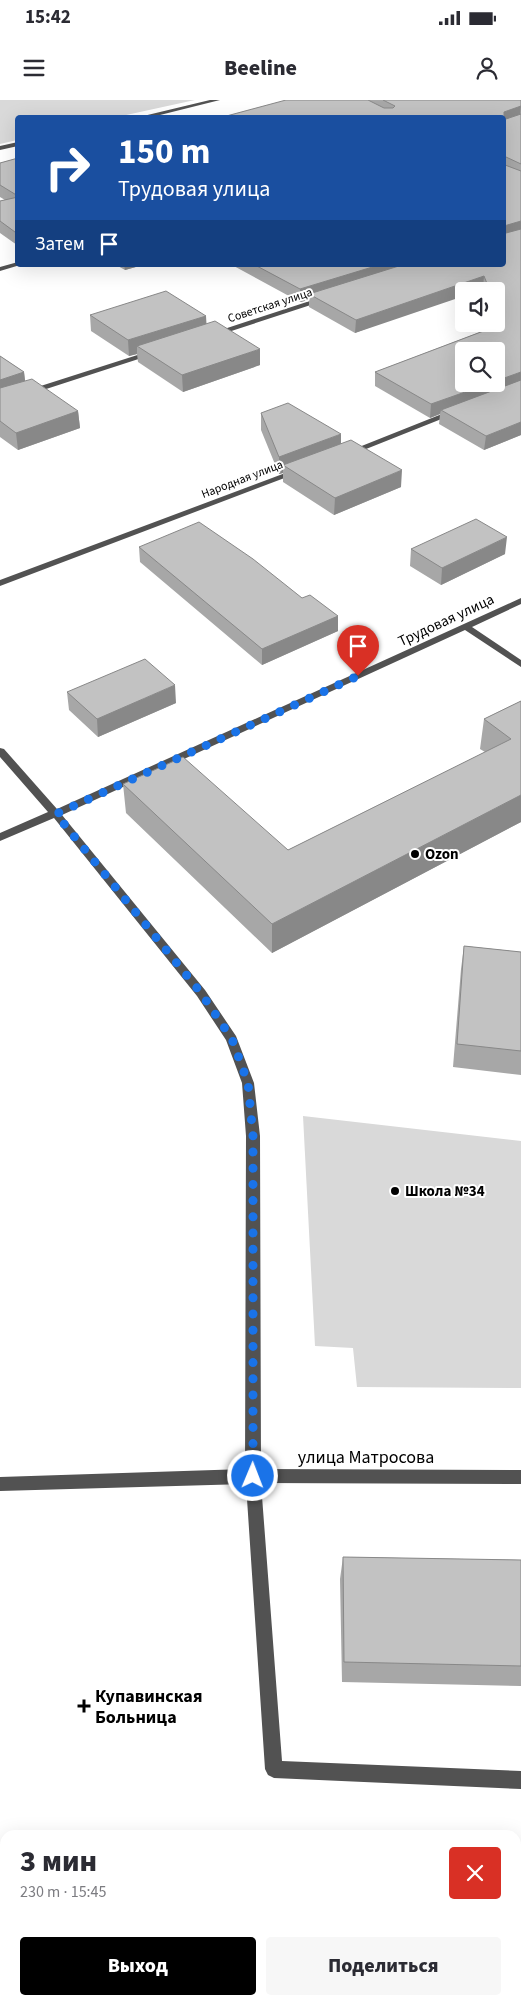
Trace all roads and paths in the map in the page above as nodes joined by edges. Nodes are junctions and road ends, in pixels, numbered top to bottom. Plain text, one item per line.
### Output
1 (217, 100) edge
2 (151, 115) edge
3 (15, 145) edge
4 (0, 148) edge
5 (15, 265) edge
6 (0, 269) edge
7 (330, 297) edge
8 (208, 336) edge
9 (161, 351) edge
10 (0, 402) edge
11 (465, 409) edge
12 (335, 458) edge
13 (307, 468) edge
14 (0, 583) edge
15 (521, 601) edge
16 (466, 627) junction
17 (521, 664) edge
18 (0, 751) edge
19 (56, 814) junction
20 (0, 838) edge
21 (253, 1476) junction
22 (521, 1477) edge
23 (0, 1484) edge
24 (521, 1780) edge

1 - 2 street
3 - 4 street
5 - 6 street
7 - 8 street, Советская улица
9 - 10 street
11 - 12 street
13 - 14 street, Народная улица
15 - 16 street, Трудовая улица
16 - 17 street
16 - 19 street, Трудовая улица
18 - 19 street
19 - 20 street, Трудовая улица
19 - 21 street
21 - 22 street, улица Матросова
21 - 23 street, улица Матросова
21 - 24 street

